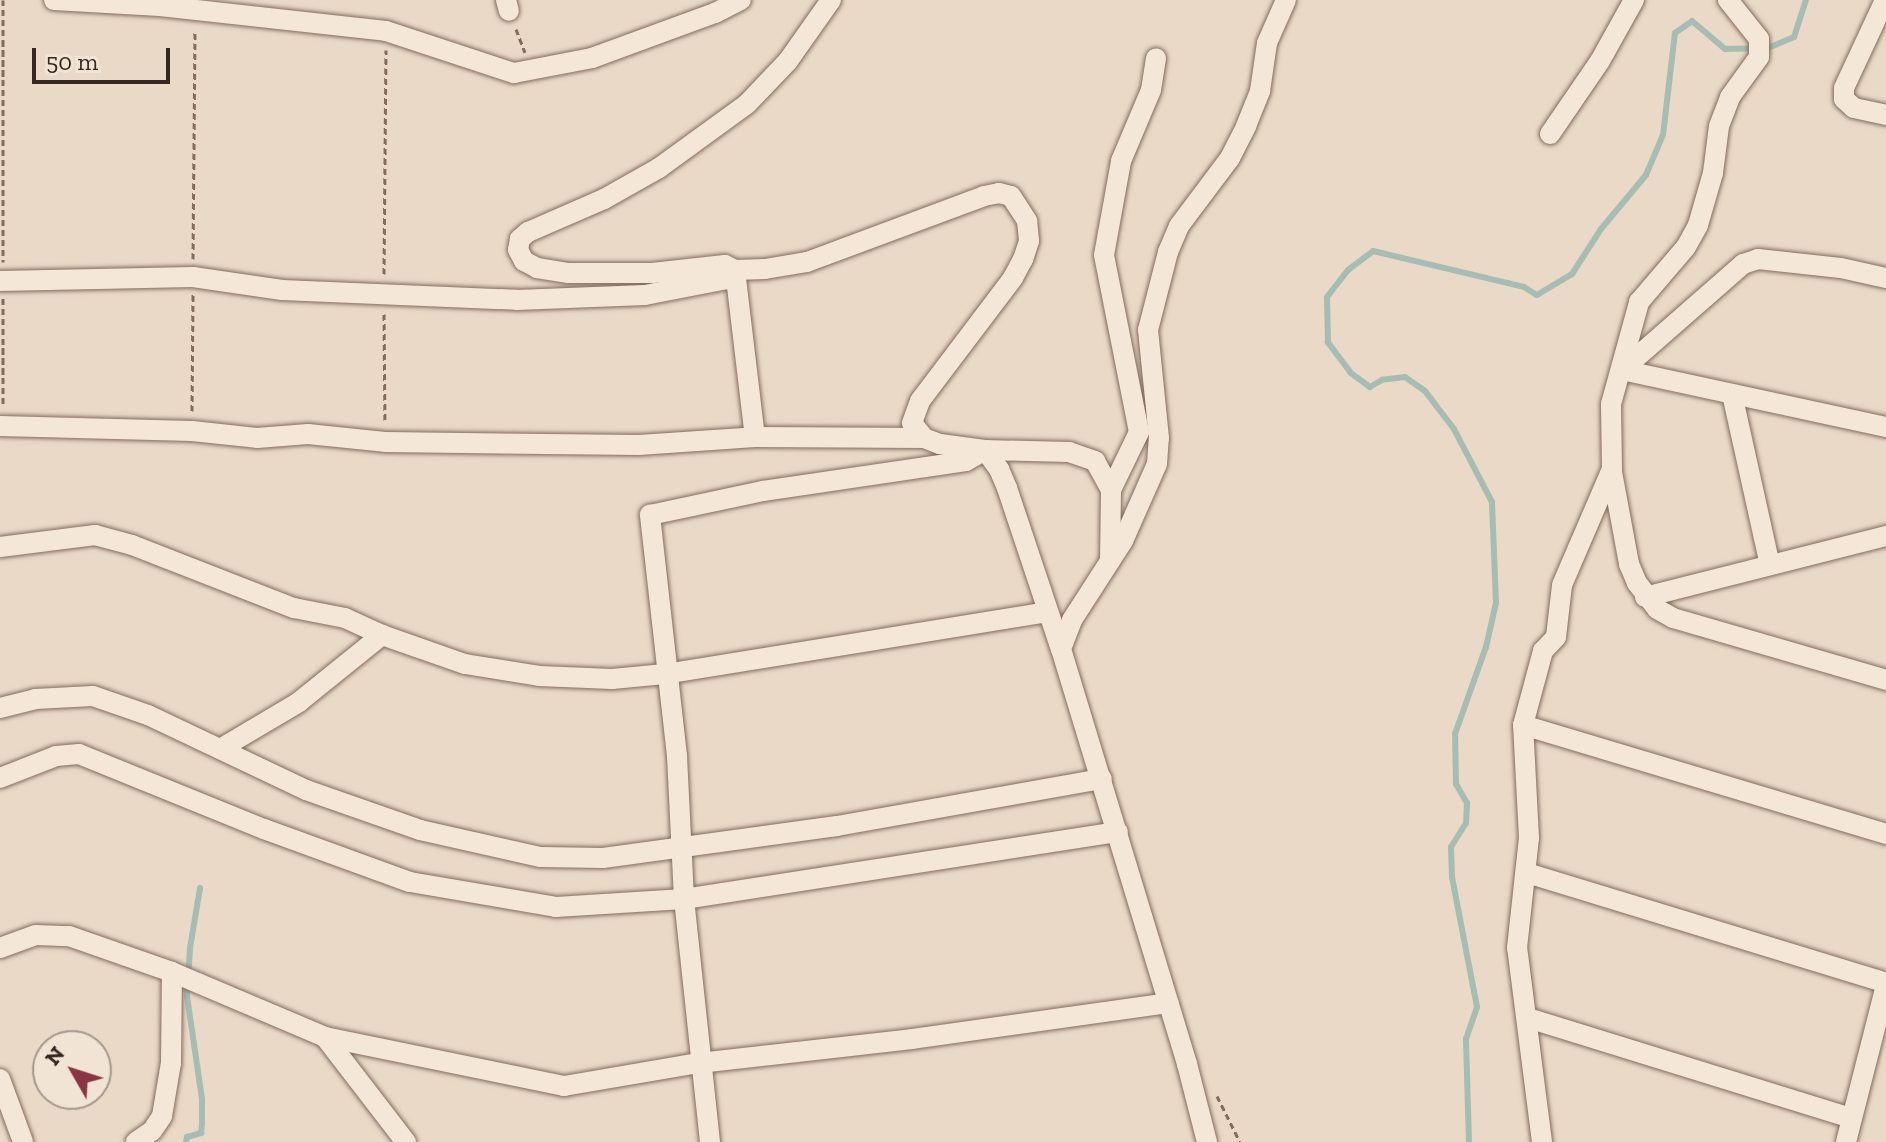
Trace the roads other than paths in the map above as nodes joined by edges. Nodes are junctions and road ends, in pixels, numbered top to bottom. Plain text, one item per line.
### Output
1 (54, 0) edge
2 (741, 0) edge
3 (831, 0) edge
4 (1286, 0) edge
5 (1634, 0) edge
6 (1728, 0) edge
7 (1885, 0) edge
8 (1156, 58) dead end
9 (1886, 115) edge
10 (1550, 134) dead end
11 (735, 270) junction
12 (1886, 278) edge
13 (2, 281) edge
14 (1622, 370) junction
15 (1732, 394) junction
16 (2, 426) edge
17 (1886, 427) edge
18 (755, 437) junction
19 (924, 438) junction
20 (985, 450) junction
21 (1612, 469) junction
22 (1111, 490) junction
23 (1886, 536) edge
24 (0, 547) edge
25 (1110, 561) junction
26 (1770, 565) junction
27 (1645, 597) junction
28 (1047, 612) junction
29 (382, 635) junction
30 (1061, 649) junction
31 (665, 674) junction
32 (1886, 680) edge
33 (0, 708) edge
34 (1523, 725) junction
35 (220, 749) junction
36 (0, 778) edge
37 (1102, 779) junction
38 (1118, 832) junction
39 (1886, 834) edge
40 (683, 844) junction
41 (1527, 873) junction
42 (684, 899) junction
43 (0, 948) edge
44 (172, 972) junction
45 (1886, 984) edge
46 (1168, 1003) junction
47 (1528, 1018) junction
48 (325, 1037) junction
49 (699, 1063) junction
50 (0, 1079) edge
51 (1852, 1118) junction
52 (8, 1125) edge
53 (23, 1142) edge
54 (136, 1142) edge
55 (406, 1142) edge
56 (710, 1142) edge
57 (1207, 1142) edge
58 (1542, 1142) edge
59 (1846, 1142) edge

1 - 2 street
3 - 11 street
4 - 25 street
5 - 10 street
6 - 14 street
7 - 9 street
8 - 22 street
11 - 13 street
11 - 18 street
11 - 19 street
12 - 14 street
14 - 15 street
14 - 21 street
15 - 17 street
15 - 26 street
16 - 18 street
18 - 19 street
19 - 20 street
20 - 22 street
20 - 28 street
20 - 31 street
21 - 27 street
21 - 34 street
22 - 25 street
23 - 26 street
24 - 29 street
25 - 30 street
26 - 27 street
27 - 32 street
28 - 30 street
28 - 31 street
29 - 31 street
29 - 35 street
30 - 37 street
31 - 40 street
33 - 35 street
34 - 39 street
34 - 41 street
35 - 40 street
36 - 42 street
37 - 38 street
37 - 40 street
38 - 42 street
38 - 46 street
40 - 42 street
41 - 45 street
41 - 47 street
42 - 49 street
43 - 44 street
44 - 48 street
44 - 54 street
45 - 51 street
46 - 49 street
46 - 57 street
47 - 51 street
47 - 58 street
48 - 49 street
48 - 55 street
49 - 56 street
50 - 52 street
51 - 59 street
52 - 53 street

